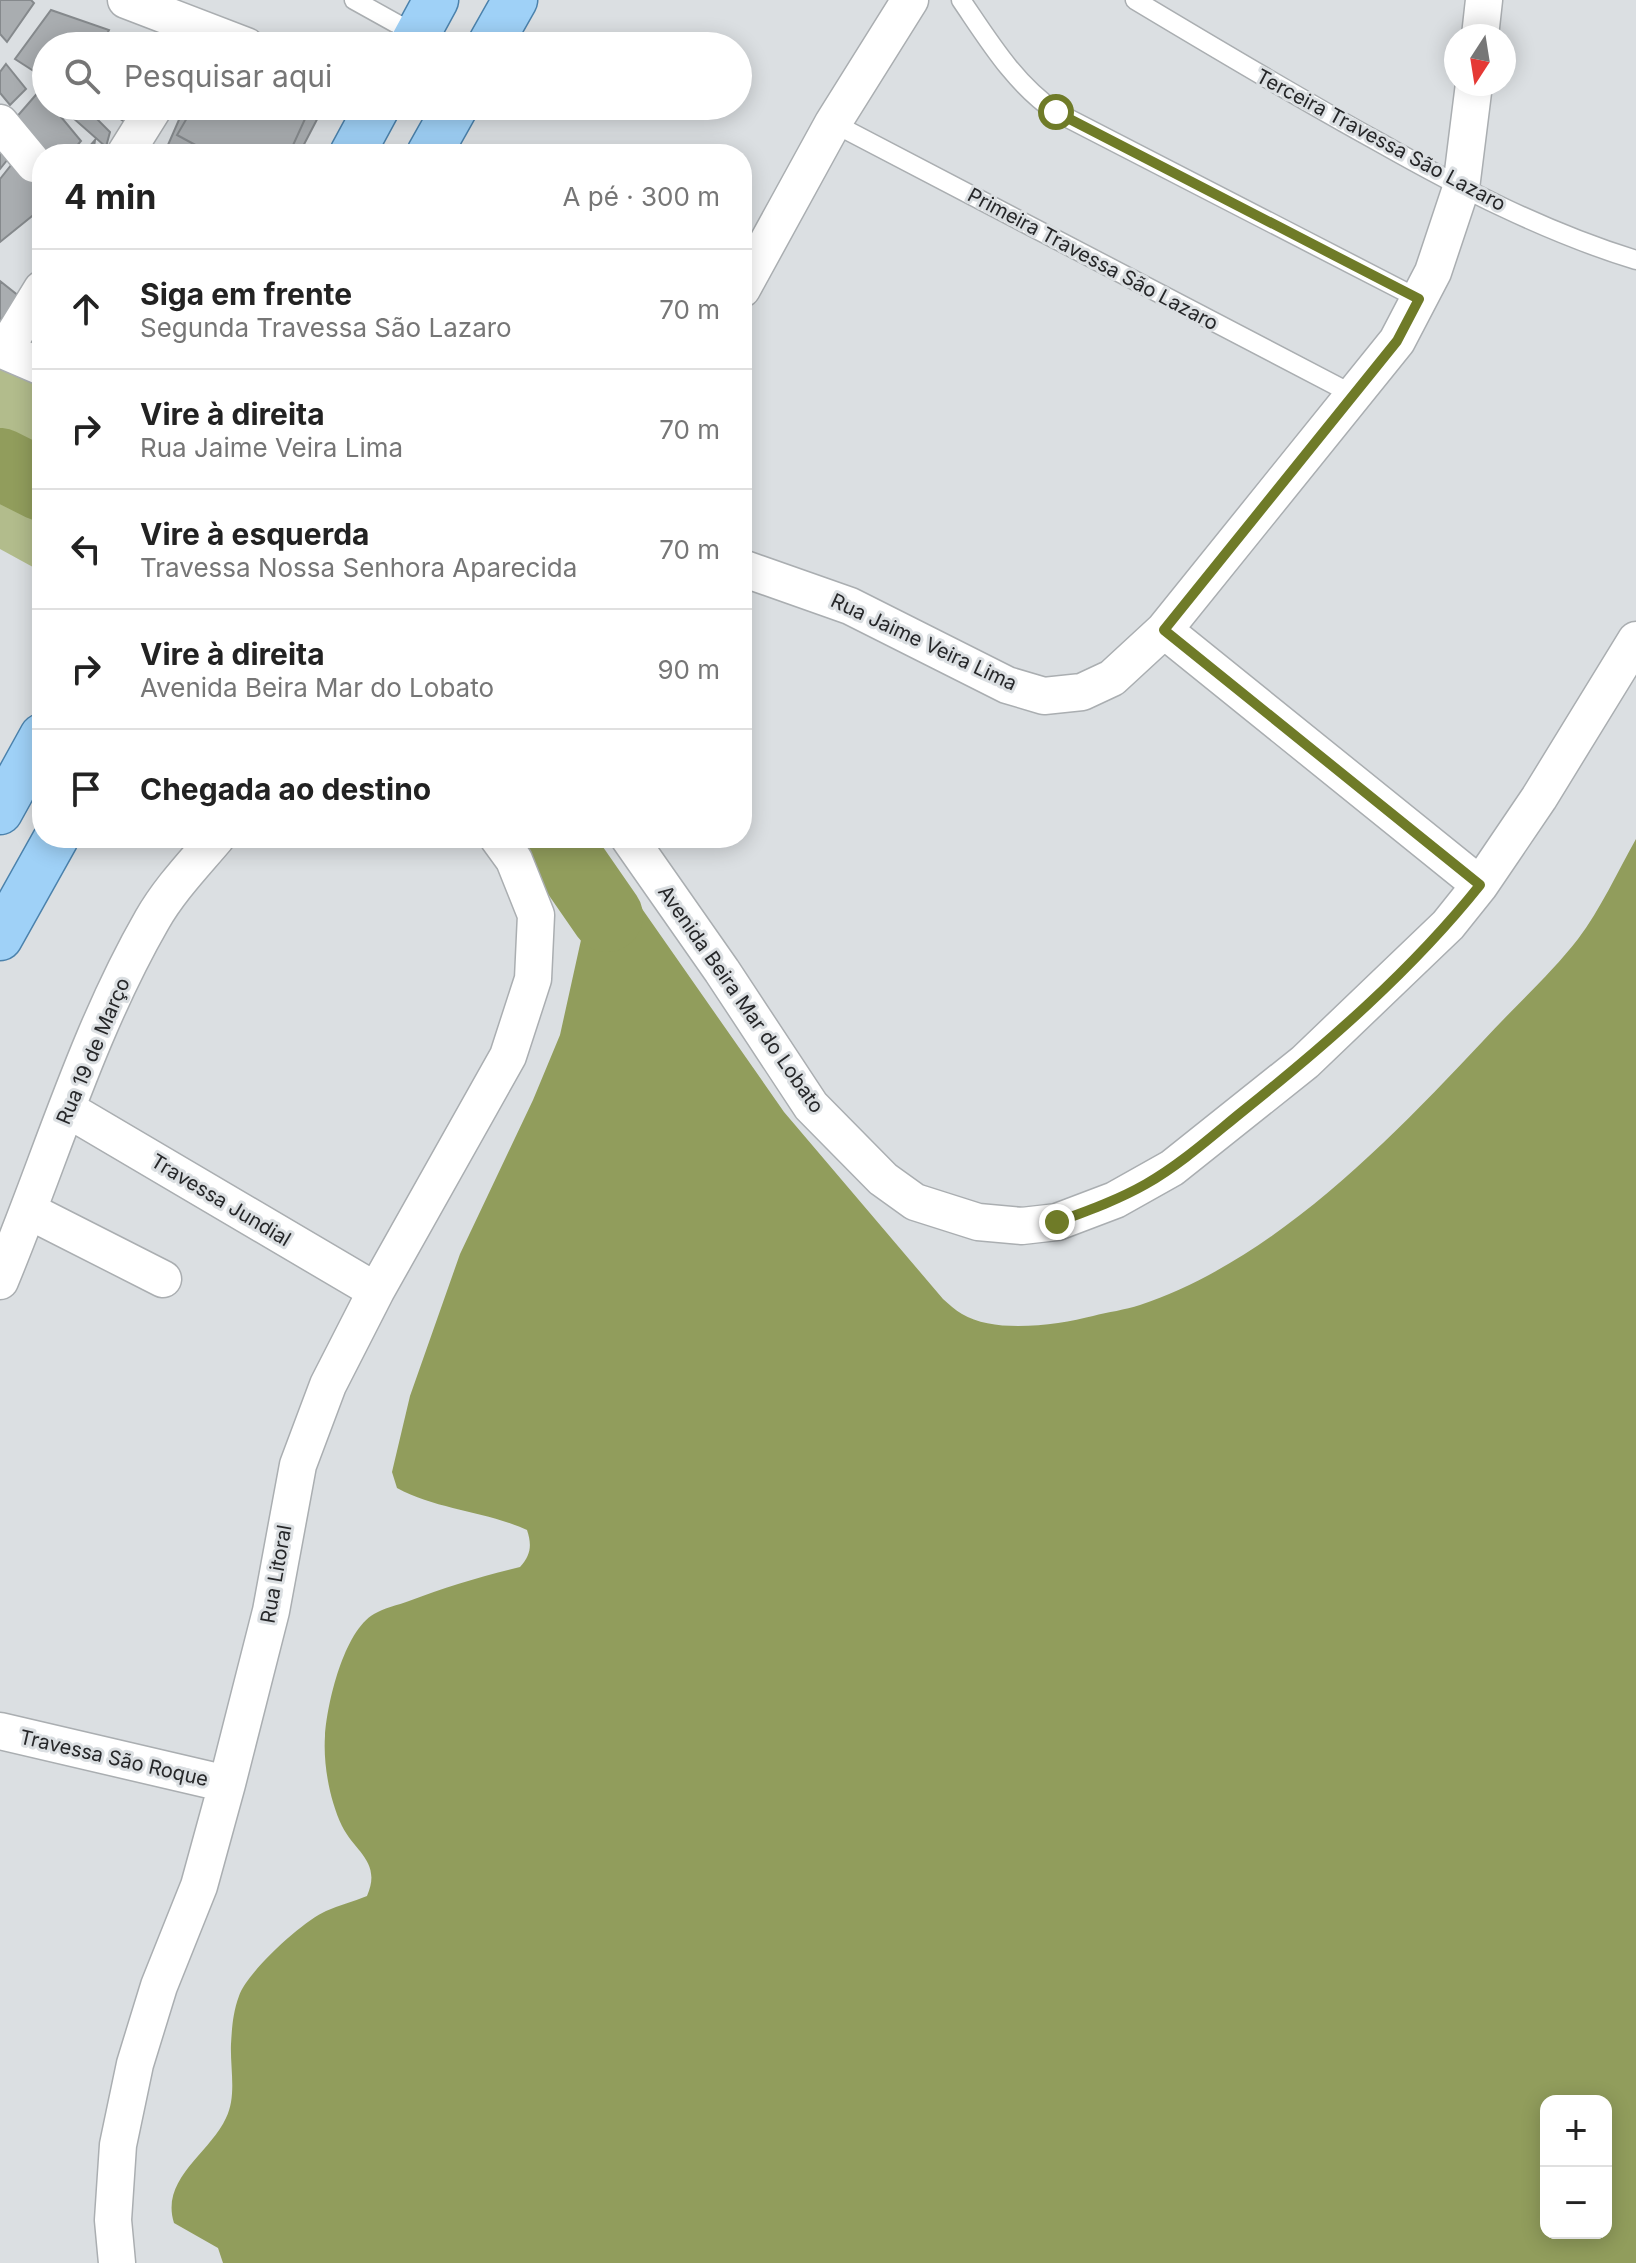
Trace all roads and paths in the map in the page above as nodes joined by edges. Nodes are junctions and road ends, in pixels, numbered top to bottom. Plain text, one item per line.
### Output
1 (126, 0) edge
2 (354, 0) edge
3 (515, 0) edge
4 (910, 0) edge
5 (961, 0) edge
6 (1135, 0) edge
7 (1484, 0) edge
8 (1481, 24) edge
9 (421, 27) edge
10 (186, 32) edge
11 (497, 32) edge
12 (1472, 96) edge
13 (146, 120) edge
14 (370, 120) edge
15 (448, 120) edge
16 (0, 123) edge
17 (833, 123) junction
18 (131, 144) edge
19 (357, 144) edge
20 (435, 144) edge
21 (32, 162) edge
22 (1461, 188) junction
23 (1636, 260) edge
24 (752, 271) edge
25 (1419, 299) junction
26 (32, 304) edge
27 (2, 350) edge
28 (32, 363) edge
29 (1354, 395) junction
30 (752, 571) edge
31 (1164, 630) junction
32 (1636, 640) edge
33 (32, 754) edge
34 (0, 812) edge
35 (50, 848) edge
36 (208, 848) edge
37 (505, 848) edge
38 (636, 848) edge
39 (1480, 885) junction
40 (0, 938) edge
41 (67, 1109) junction
42 (29, 1211) junction
43 (163, 1279) dead end
44 (0, 1281) edge
45 (376, 1291) junction
46 (0, 1731) edge
47 (227, 1784) junction
48 (117, 2263) edge

1 - 10 street
2 - 9 lane
3 - 11 main road
4 - 17 street
5 - 25 lane
6 - 22 lane, Terceira Travessa São Lazaro
7 - 8 street
12 - 22 street, Rua Jaime Veira Lima
13 - 18 street
14 - 19 main road
15 - 20 main road
16 - 21 street
17 - 24 street
17 - 29 lane, Primeira Travessa São Lazaro
22 - 23 lane, Terceira Travessa São Lazaro
22 - 25 street, Rua Jaime Veira Lima
25 - 29 street, Rua Jaime Veira Lima
26 - 27 street
27 - 28 street
29 - 31 street, Rua Jaime Veira Lima
30 - 31 street, Rua Jaime Veira Lima
31 - 39 street
32 - 39 street, Avenida Beira Mar do Lobato
33 - 34 main road
35 - 40 main road
36 - 41 street, Rua 19 de Março
37 - 45 street, Rua Litoral
38 - 39 street, Avenida Beira Mar do Lobato
41 - 42 street, Rua 19 de Março
41 - 45 street, Travessa Jundial
42 - 43 street
42 - 44 street, Rua 19 de Março
45 - 47 street, Rua Litoral
46 - 47 street, Travessa São Roque
47 - 48 street, Rua Litoral

